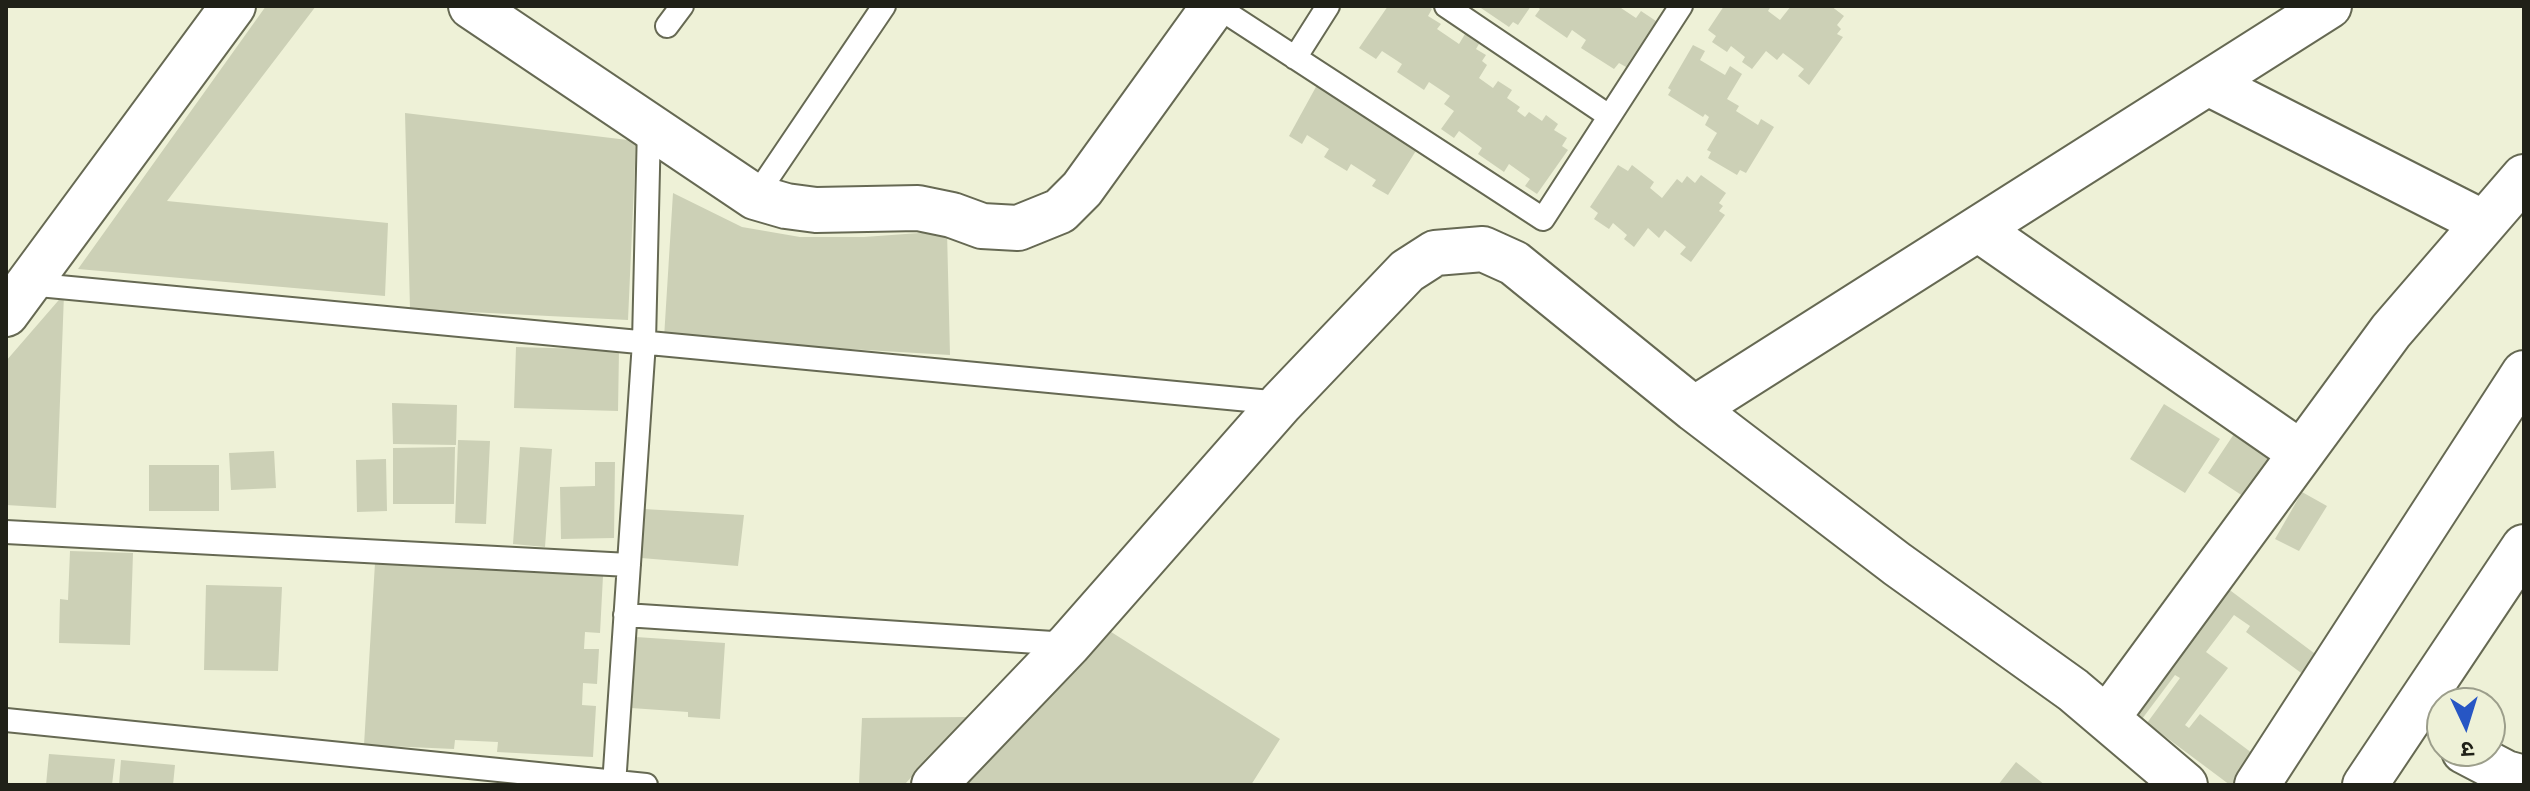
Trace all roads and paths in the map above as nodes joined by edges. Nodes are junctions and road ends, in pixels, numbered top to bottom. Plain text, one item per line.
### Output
1 (233, 6) edge
2 (471, 6) edge
3 (682, 6) edge
4 (884, 6) edge
5 (1215, 6) edge
6 (1328, 6) edge
7 (1446, 6) edge
8 (1681, 6) edge
9 (2329, 6) edge
10 (667, 26) dead end
11 (1295, 58) junction
12 (2208, 83) junction
13 (1609, 116) junction
14 (649, 126) junction
15 (2524, 177) edge
16 (755, 197) junction
17 (2484, 223) junction
18 (1978, 229) junction
19 (17, 299) edge
20 (644, 342) junction
21 (2524, 373) edge
22 (1281, 403) junction
23 (1694, 409) junction
24 (2301, 453) junction
25 (6, 532) edge
26 (2524, 547) edge
27 (629, 565) junction
28 (625, 615) junction
29 (1069, 644) junction
30 (2107, 718) junction
31 (6, 720) edge
32 (2425, 730) edge
33 (2495, 767) edge
34 (2524, 778) edge
35 (614, 784) edge
36 (646, 785) edge
37 (934, 785) edge
38 (2185, 785) edge
39 (2257, 785) edge
40 (2365, 785) edge

1 - 19 street
2 - 14 street
3 - 10 lane
4 - 16 lane
5 - 11 lane
5 - 16 street
6 - 11 lane
7 - 13 lane
8 - 13 lane
9 - 12 street
11 - 13 lane
12 - 17 street
12 - 18 street
14 - 16 street
14 - 20 lane
15 - 17 street
17 - 24 street
18 - 23 street
18 - 24 street
19 - 20 lane
20 - 22 lane
20 - 27 lane
21 - 39 street
22 - 23 street
22 - 29 street
23 - 30 street
24 - 30 street
25 - 27 lane
26 - 32 street
27 - 28 lane
28 - 29 lane
28 - 35 lane
29 - 37 street
30 - 38 street
31 - 35 lane
32 - 40 street
33 - 34 street
35 - 36 lane

